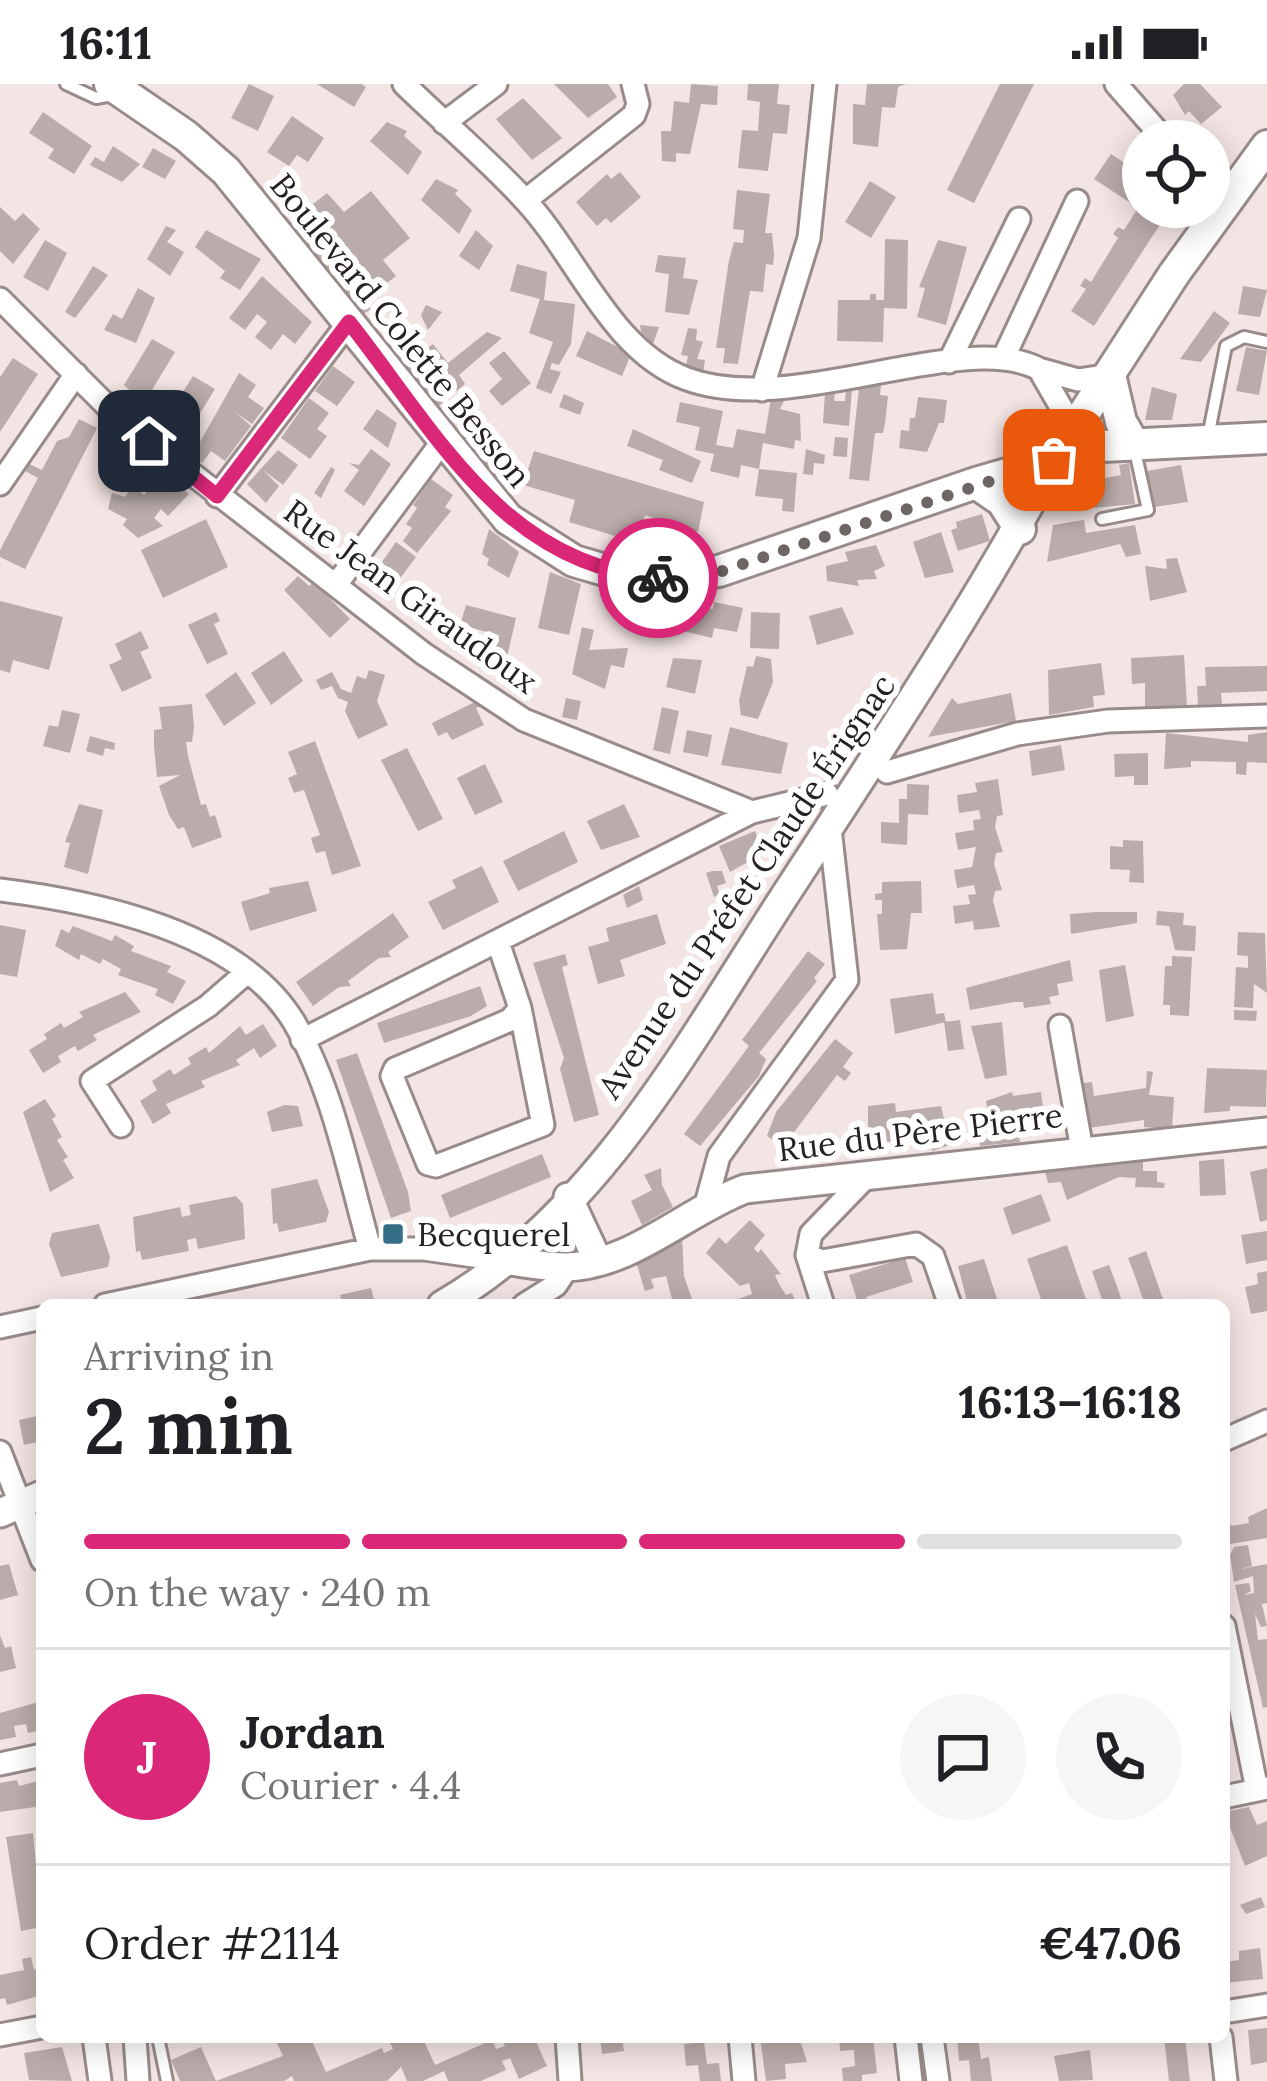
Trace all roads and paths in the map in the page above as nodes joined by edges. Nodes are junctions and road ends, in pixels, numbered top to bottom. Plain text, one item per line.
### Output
1 (66, 84) edge
2 (404, 84) edge
3 (496, 84) edge
4 (633, 84) edge
5 (825, 84) edge
6 (1116, 84) edge
7 (117, 88) edge
8 (1148, 120) edge
9 (444, 123) junction
10 (1267, 146) edge
11 (526, 200) junction
12 (1077, 201) dead end
13 (1019, 219) dead end
14 (0, 299) edge
15 (349, 322) junction
16 (1267, 342) edge
17 (1003, 358) junction
18 (950, 362) junction
19 (1039, 369) junction
20 (76, 374) junction
21 (1110, 375) junction
22 (761, 390) junction
23 (1073, 428) junction
24 (1262, 433) edge
25 (1208, 437) junction
26 (442, 442) junction
27 (1118, 445) junction
28 (1054, 460) junction
29 (976, 483) junction
30 (0, 484) edge
31 (217, 496) junction
32 (1102, 519) dead end
33 (1020, 529) junction
34 (338, 582) junction
35 (1267, 716) edge
36 (887, 772) dead end
37 (711, 793) junction
38 (827, 794) dead end
39 (752, 812) junction
40 (830, 828) junction
41 (722, 831) junction
42 (0, 890) edge
43 (499, 944) junction
44 (246, 974) junction
45 (520, 1008) junction
46 (1060, 1026) dead end
47 (302, 1040) junction
48 (121, 1126) dead end
49 (1267, 1132) edge
50 (1082, 1150) junction
51 (869, 1174) junction
52 (568, 1197) junction
53 (706, 1204) junction
54 (370, 1249) junction
55 (807, 1255) junction
56 (508, 1261) junction
57 (598, 1261) junction
58 (568, 1267) junction
59 (133, 1299) edge
60 (451, 1299) edge
61 (534, 1299) edge
62 (821, 1299) edge
63 (948, 1299) edge
64 (36, 1319) edge
65 (0, 1328) edge
66 (1267, 1420) edge
67 (1230, 1437) edge
68 (0, 1452) edge
69 (20, 1504) edge
70 (36, 1545) edge
71 (1230, 1652) edge
72 (36, 1756) edge
73 (0, 1764) edge
74 (1262, 1789) edge
75 (1230, 1796) edge
76 (1267, 2005) edge
77 (1230, 2011) edge
78 (36, 2027) edge
79 (0, 2035) edge
80 (95, 2043) edge
81 (135, 2043) edge
82 (159, 2043) edge
83 (567, 2043) edge
84 (741, 2043) edge
85 (907, 2043) edge
86 (933, 2043) edge
87 (1222, 2043) edge
88 (100, 2081) edge
89 (138, 2081) edge
90 (167, 2081) edge
91 (570, 2081) edge
92 (744, 2081) edge
93 (911, 2081) edge
94 (938, 2081) edge
95 (1226, 2081) edge

1 - 7 lane, Boulevard Colette Besson
2 - 9 street
3 - 9 street
4 - 11 street
5 - 22 street
6 - 8 street
7 - 15 main road, Boulevard Colette Besson
9 - 11 street
10 - 21 main road
11 - 22 street
12 - 17 street
13 - 18 street
14 - 20 street, Rue Jean Giraudoux
15 - 26 main road, Boulevard Colette Besson
15 - 31 street
16 - 25 lane
17 - 18 street
17 - 19 street
18 - 22 street
19 - 21 street
19 - 23 street
20 - 30 street
20 - 31 street, Rue Jean Giraudoux
21 - 23 main road
21 - 27 main road
23 - 27 main road
23 - 28 main road
24 - 25 main road, Boulevard Colette Besson
25 - 27 main road, Boulevard Colette Besson
26 - 29 main road, Boulevard Colette Besson
26 - 34 street
27 - 28 main road, Boulevard Colette Besson
27 - 32 lane
28 - 29 main road, Boulevard Colette Besson
28 - 33 street, Avenue du Préfet Claude Érignac
29 - 33 main road
31 - 34 street, Rue Jean Giraudoux
33 - 40 street, Avenue du Préfet Claude Érignac
34 - 37 street, Rue Jean Giraudoux
35 - 36 street
37 - 39 street, Rue Jean Giraudoux
37 - 41 street
38 - 39 street
39 - 41 street
40 - 52 street, Avenue du Préfet Claude Érignac
40 - 53 street
41 - 43 street
42 - 44 street
43 - 45 street
43 - 47 street
44 - 47 street
44 - 48 street
45 - 45 street
46 - 50 street
47 - 54 street
49 - 50 street, Rue du Père Pierre
50 - 51 street, Rue du Père Pierre
51 - 53 street, Rue du Père Pierre
51 - 55 street
52 - 56 street, Avenue du Préfet Claude Érignac
52 - 57 street
53 - 57 street, Rue du Père Pierre
54 - 56 street
54 - 59 street
55 - 62 street
55 - 63 street
56 - 58 street, Rue du Père Pierre
56 - 60 street, Avenue du Préfet Claude Érignac
57 - 58 street, Rue du Père Pierre
58 - 61 street
64 - 65 street
66 - 67 street
68 - 69 street
69 - 70 street
71 - 74 street
72 - 73 street
74 - 75 street
76 - 77 street
78 - 79 street
80 - 88 street
81 - 89 street
82 - 90 lane
83 - 91 street
84 - 92 street
85 - 93 street
86 - 94 street
87 - 95 street

